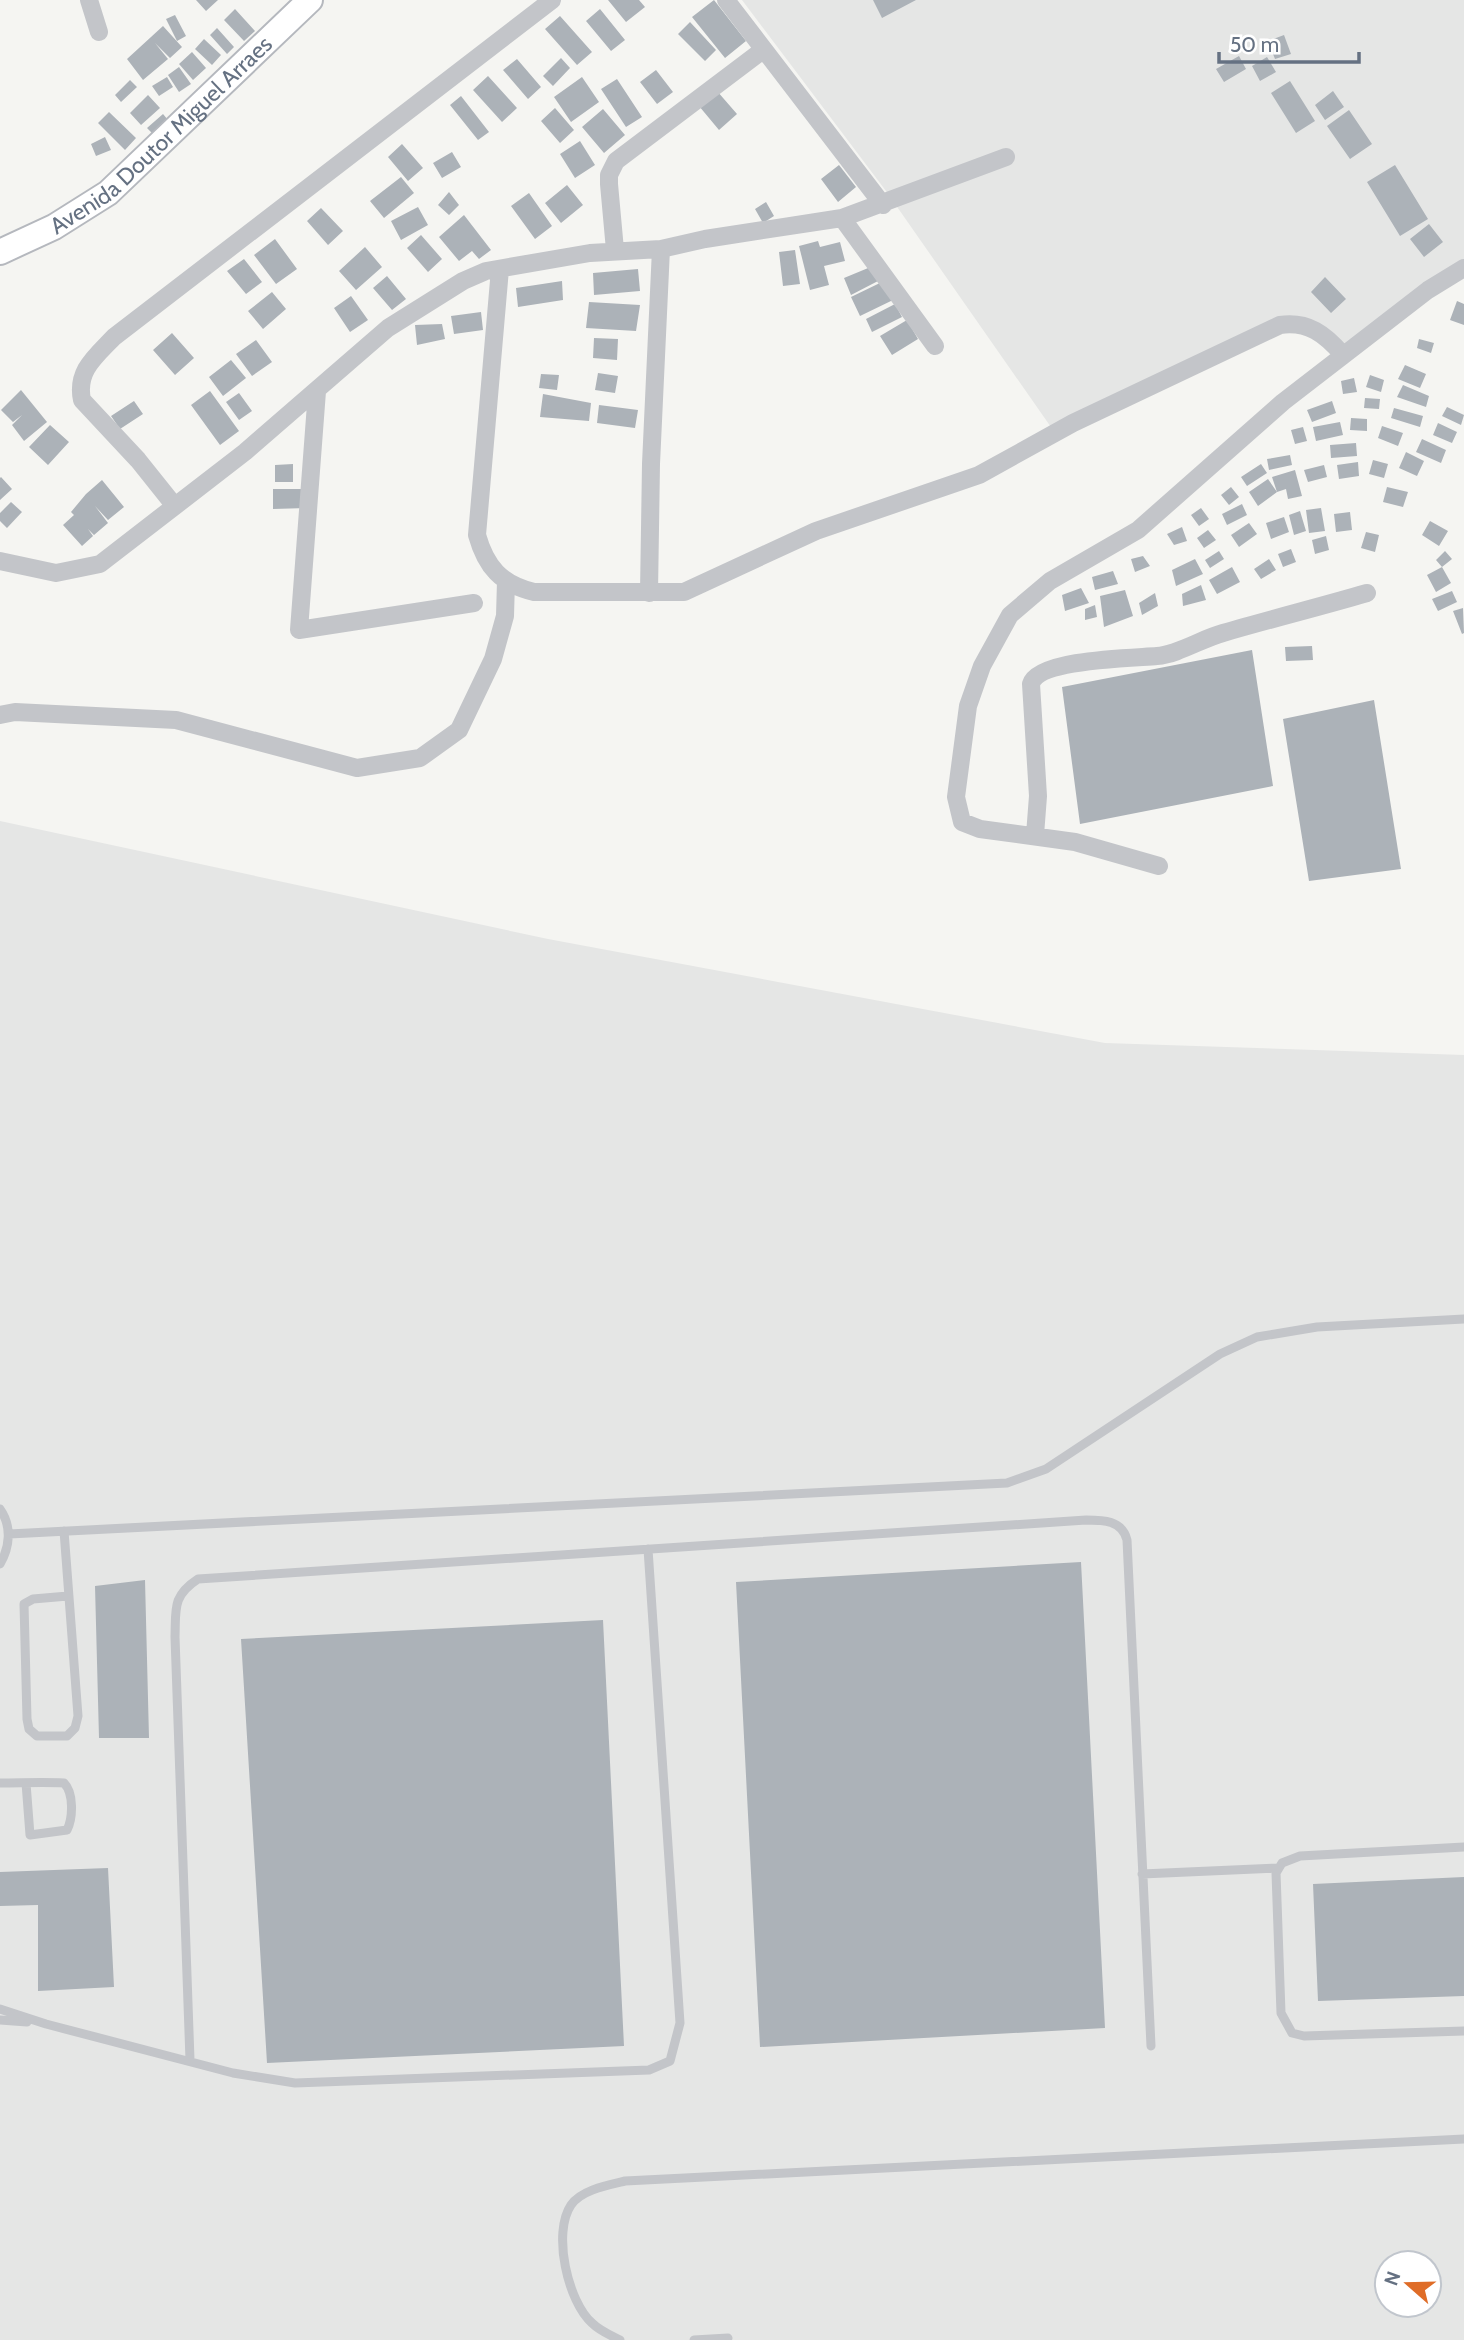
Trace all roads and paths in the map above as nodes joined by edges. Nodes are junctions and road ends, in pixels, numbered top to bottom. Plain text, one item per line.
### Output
1 (89, 0) edge
2 (310, 0) edge
3 (552, 0) edge
4 (726, 0) edge
5 (99, 32) dead end
6 (763, 50) junction
7 (1006, 157) dead end
8 (883, 205) junction
9 (842, 218) junction
10 (661, 249) junction
11 (615, 250) junction
12 (0, 252) edge
13 (1464, 268) edge
14 (500, 269) junction
15 (935, 345) dead end
16 (1343, 355) junction
17 (317, 391) junction
18 (174, 505) junction
19 (0, 562) edge
20 (506, 581) junction
21 (649, 593) junction
22 (1367, 593) dead end
23 (474, 603) dead end
24 (0, 715) edge
25 (1035, 835) junction
26 (1159, 866) dead end
27 (1464, 1319) edge
28 (0, 1509) edge
29 (64, 1531) junction
30 (9, 1534) junction
31 (648, 1549) junction
32 (0, 1564) edge
33 (68, 1596) junction
34 (0, 1783) edge
35 (26, 1783) junction
36 (1464, 1847) edge
37 (1278, 1868) junction
38 (1142, 1874) junction
39 (0, 2009) edge
40 (0, 2020) edge
41 (46, 2024) junction
42 (1464, 2031) edge
43 (1151, 2046) dead end
44 (190, 2060) junction
45 (1464, 2139) edge
46 (727, 2338) dead end
47 (620, 2340) edge
48 (694, 2340) edge

1 - 5 street
2 - 12 main road, Avenida Doutor Miguel Arraes
3 - 18 street
4 - 6 street
6 - 8 street
6 - 11 street
7 - 8 street
8 - 9 street
9 - 10 street
9 - 15 street
10 - 11 street
10 - 21 street
11 - 14 street
13 - 16 street
14 - 17 street
14 - 20 street
16 - 21 street
16 - 25 street
17 - 18 street
17 - 23 street
18 - 19 street
20 - 21 street
20 - 24 street
22 - 25 street
25 - 26 street
27 - 29 lane
28 - 30 lane
29 - 30 lane
29 - 33 lane
30 - 32 lane
31 - 38 lane
31 - 44 lane
31 - 44 lane
33 - 33 lane
34 - 35 lane
35 - 35 lane
36 - 37 lane
37 - 38 lane
37 - 42 lane
38 - 43 lane
39 - 41 lane
40 - 41 lane
41 - 44 lane
45 - 47 lane
46 - 48 lane

